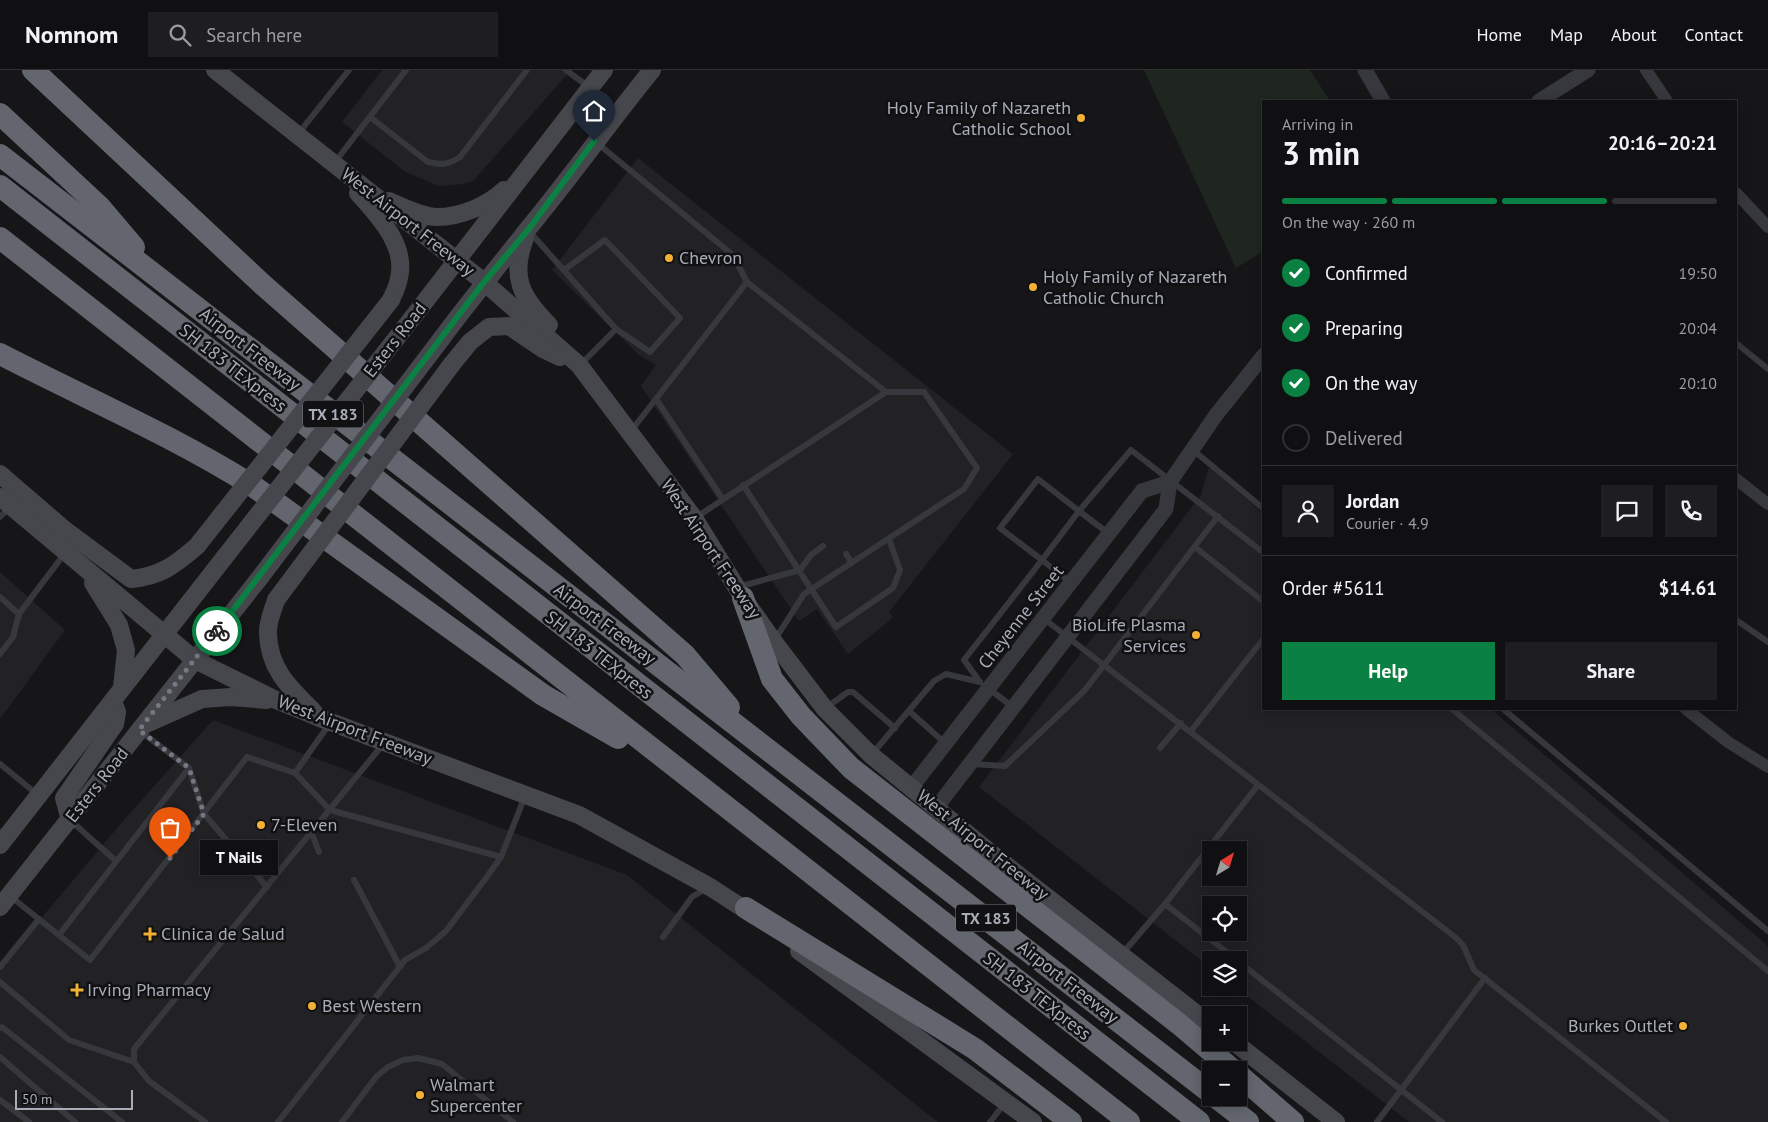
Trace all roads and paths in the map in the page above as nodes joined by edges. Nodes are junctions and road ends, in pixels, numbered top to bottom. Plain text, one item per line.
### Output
1 (33, 70) edge
2 (215, 70) edge
3 (349, 70) edge
4 (406, 70) edge
5 (527, 70) edge
6 (566, 70) edge
7 (604, 70) edge
8 (652, 70) edge
9 (1365, 70) edge
10 (1588, 70) edge
11 (1646, 70) edge
12 (590, 88) junction
13 (1382, 100) edge
14 (1541, 100) edge
15 (1666, 100) edge
16 (0, 114) edge
17 (370, 117) junction
18 (297, 135) junction
19 (594, 141) junction
20 (0, 155) edge
21 (333, 164) junction
22 (528, 168) junction
23 (0, 186) edge
24 (372, 194) junction
25 (1737, 194) edge
26 (0, 206) edge
27 (1768, 227) edge
28 (528, 230) junction
29 (0, 238) edge
30 (0, 257) edge
31 (457, 260) junction
32 (564, 270) junction
33 (484, 282) junction
34 (747, 282) junction
35 (165, 283) junction
36 (84, 303) junction
37 (616, 329) junction
38 (1737, 344) edge
39 (0, 354) edge
40 (1262, 357) edge
41 (579, 365) junction
42 (1768, 369) edge
43 (886, 392) junction
44 (656, 399) junction
45 (631, 432) junction
46 (1192, 449) junction
47 (0, 474) edge
48 (1737, 480) edge
49 (1170, 482) junction
50 (743, 485) junction
51 (722, 498) junction
52 (1768, 504) edge
53 (4, 506) edge
54 (1262, 507) edge
55 (1079, 511) junction
56 (1218, 516) junction
57 (694, 518) junction
58 (1109, 533) junction
59 (889, 539) junction
60 (823, 546) dead end
61 (1195, 547) junction
62 (1262, 551) edge
63 (65, 552) junction
64 (846, 554) dead end
65 (1042, 560) junction
66 (852, 563) junction
67 (80, 564) junction
68 (800, 570) junction
69 (1071, 583) junction
70 (812, 589) junction
71 (740, 592) junction
72 (0, 597) edge
73 (1262, 600) edge
74 (19, 614) junction
75 (1043, 618) junction
76 (1737, 621) edge
77 (164, 634) junction
78 (1068, 636) junction
79 (1262, 641) edge
80 (774, 642) junction
81 (1768, 642) edge
82 (0, 654) edge
83 (194, 660) junction
84 (1105, 664) junction
85 (985, 685) junction
86 (117, 695) junction
87 (276, 700) junction
88 (825, 709) junction
89 (1014, 709) junction
90 (1453, 710) edge
91 (1504, 710) edge
92 (1687, 710) edge
93 (909, 711) junction
94 (325, 720) junction
95 (1181, 723) junction
96 (141, 728) junction
97 (895, 728) junction
98 (1191, 731) junction
99 (385, 742) junction
100 (761, 742) junction
101 (946, 744) junction
102 (1160, 748) dead end
103 (871, 755) junction
104 (0, 764) edge
105 (972, 764) junction
106 (1768, 767) edge
107 (189, 768) junction
108 (295, 773) junction
109 (692, 782) junction
110 (1258, 785) junction
111 (911, 788) junction
112 (39, 795) junction
113 (525, 795) junction
114 (936, 808) junction
115 (330, 810) junction
116 (204, 814) junction
117 (70, 820) junction
118 (312, 834) junction
119 (0, 845) edge
120 (319, 852) dead end
121 (501, 857) junction
122 (116, 861) junction
123 (354, 880) dead end
124 (266, 887) junction
125 (710, 887) junction
126 (5, 901) edge
127 (1165, 904) junction
128 (746, 908) junction
129 (39, 919) junction
130 (1768, 931) edge
131 (59, 935) junction
132 (663, 937) dead end
133 (1225, 951) edge
134 (1122, 955) junction
135 (0, 967) edge
136 (400, 967) junction
137 (1247, 968) edge
138 (1768, 970) edge
139 (1485, 978) junction
140 (0, 982) edge
141 (1202, 1018) edge
142 (0, 1028) edge
143 (1245, 1051) edge
144 (0, 1057) edge
145 (1222, 1061) edge
146 (134, 1062) junction
147 (1247, 1082) edge
148 (1202, 1086) edge
149 (1402, 1090) junction
150 (0, 1100) edge
151 (1006, 1102) junction
152 (1227, 1106) edge
153 (28, 1122) edge
154 (74, 1122) edge
155 (122, 1122) edge
156 (205, 1122) edge
157 (278, 1122) edge
158 (342, 1122) edge
159 (513, 1122) edge
160 (990, 1122) edge
161 (1033, 1122) edge
162 (1071, 1122) edge
163 (1129, 1122) edge
164 (1176, 1122) edge
165 (1199, 1122) edge
166 (1248, 1122) edge
167 (1293, 1122) edge
168 (1336, 1122) edge
169 (1377, 1122) edge
170 (1442, 1122) edge
171 (1666, 1122) edge

1 - 100 highway
2 - 18 main road, West Airport Freeway
3 - 18 lane
4 - 17 lane
5 - 17 lane
6 - 12 lane
7 - 12 main road, Esters Road
8 - 19 main road, Esters Road
9 - 13 street
10 - 14 street
11 - 15 street
12 - 22 main road, Esters Road
16 - 35 highway
17 - 21 lane
18 - 21 main road, West Airport Freeway
19 - 28 main road, Esters Road
19 - 34 lane
20 - 35 highway, Airport Freeway / TX 183
21 - 24 main road, West Airport Freeway
21 - 47 main road, bridge
22 - 24 main road
22 - 31 main road, Esters Road
23 - 165 highway, SH 183 TEXpress
24 - 31 main road, West Airport Freeway
25 - 27 street
26 - 164 highway, SH 183 TEXpress
28 - 32 lane
28 - 33 main road, Esters Road
28 - 41 main road
29 - 36 highway
30 - 36 highway
31 - 33 main road, West Airport Freeway
31 - 77 main road, Esters Road, bridge
32 - 37 lane
32 - 37 lane
33 - 41 main road, West Airport Freeway
33 - 83 main road, Esters Road, bridge
34 - 43 lane
34 - 44 lane
35 - 100 highway, Airport Freeway / TX 183
36 - 109 highway
37 - 41 lane
38 - 42 lane
39 - 109 highway
40 - 46 street
41 - 45 main road, West Airport Freeway
41 - 94 main road, bridge
43 - 50 lane
43 - 59 lane
44 - 45 lane
44 - 51 lane
45 - 57 main road, West Airport Freeway
46 - 49 street
46 - 54 lane
48 - 52 street
49 - 55 lane
49 - 56 lane
49 - 58 street, Cheyenne Street
49 - 78 street
50 - 51 lane
50 - 68 lane
51 - 57 lane
53 - 63 main road, West Airport Freeway
55 - 58 lane
55 - 65 lane
55 - 65 lane
56 - 61 lane
56 - 62 lane
57 - 71 main road, West Airport Freeway
58 - 69 street, Cheyenne Street
59 - 66 lane
59 - 70 lane
60 - 68 lane
61 - 73 lane
61 - 84 lane
63 - 67 main road, West Airport Freeway
63 - 74 lane
64 - 66 lane
65 - 69 lane
65 - 85 lane
66 - 70 lane
67 - 77 main road, West Airport Freeway
67 - 86 main road
68 - 70 lane
68 - 71 lane
69 - 75 street, Cheyenne Street
70 - 80 lane
71 - 80 main road, West Airport Freeway
71 - 145 highway
72 - 74 lane
74 - 82 lane
75 - 78 lane
75 - 85 street, Cheyenne Street
76 - 81 lane
77 - 83 main road, West Airport Freeway
77 - 86 main road, Esters Road
78 - 84 lane
78 - 89 street
79 - 98 lane
80 - 88 main road, West Airport Freeway
83 - 87 main road, West Airport Freeway
83 - 96 main road, Esters Road
84 - 95 lane
84 - 105 lane
85 - 89 lane
85 - 93 lane
85 - 101 street, Cheyenne Street
86 - 112 main road, Esters Road
86 - 117 main road
87 - 94 main road, West Airport Freeway
87 - 96 main road
88 - 97 lane
88 - 103 main road, West Airport Freeway
89 - 105 street
90 - 138 lane
91 - 130 lane
92 - 106 street
93 - 97 lane
93 - 101 lane
94 - 99 main road, West Airport Freeway
94 - 108 lane
95 - 98 lane
95 - 102 lane
96 - 107 lane
96 - 117 main road, Esters Road
97 - 103 lane
98 - 110 lane
99 - 113 main road, West Airport Freeway
99 - 115 lane
100 - 148 highway, Airport Freeway / TX 183
101 - 111 street, Cheyenne Street
103 - 111 main road, West Airport Freeway
104 - 112 lane
105 - 114 street
107 - 116 lane
107 - 122 lane
108 - 115 lane
108 - 116 lane
109 - 163 highway
110 - 127 lane
110 - 139 lane
111 - 114 main road, West Airport Freeway
112 - 117 main road
112 - 119 main road, Esters Road
113 - 121 lane
113 - 125 main road, West Airport Freeway
114 - 134 main road, West Airport Freeway
115 - 118 lane
115 - 121 lane
116 - 124 lane
116 - 131 lane
117 - 122 lane
117 - 126 main road, Esters Road
118 - 120 lane
118 - 124 lane
121 - 136 lane
122 - 131 lane
123 - 136 lane
124 - 146 lane
125 - 128 main road, West Airport Freeway
125 - 132 lane
126 - 129 lane
127 - 133 lane
127 - 134 lane
128 - 151 main road, West Airport Freeway
128 - 162 highway
129 - 131 lane
129 - 135 lane
134 - 141 main road, West Airport Freeway
136 - 157 lane
137 - 149 lane
139 - 149 lane
139 - 171 lane
140 - 146 lane
142 - 155 lane
143 - 168 main road
144 - 154 lane
146 - 156 lane
147 - 167 highway
149 - 169 lane
149 - 170 lane
150 - 153 lane
151 - 160 lane
151 - 161 main road, West Airport Freeway
152 - 166 highway
158 - 159 lane

